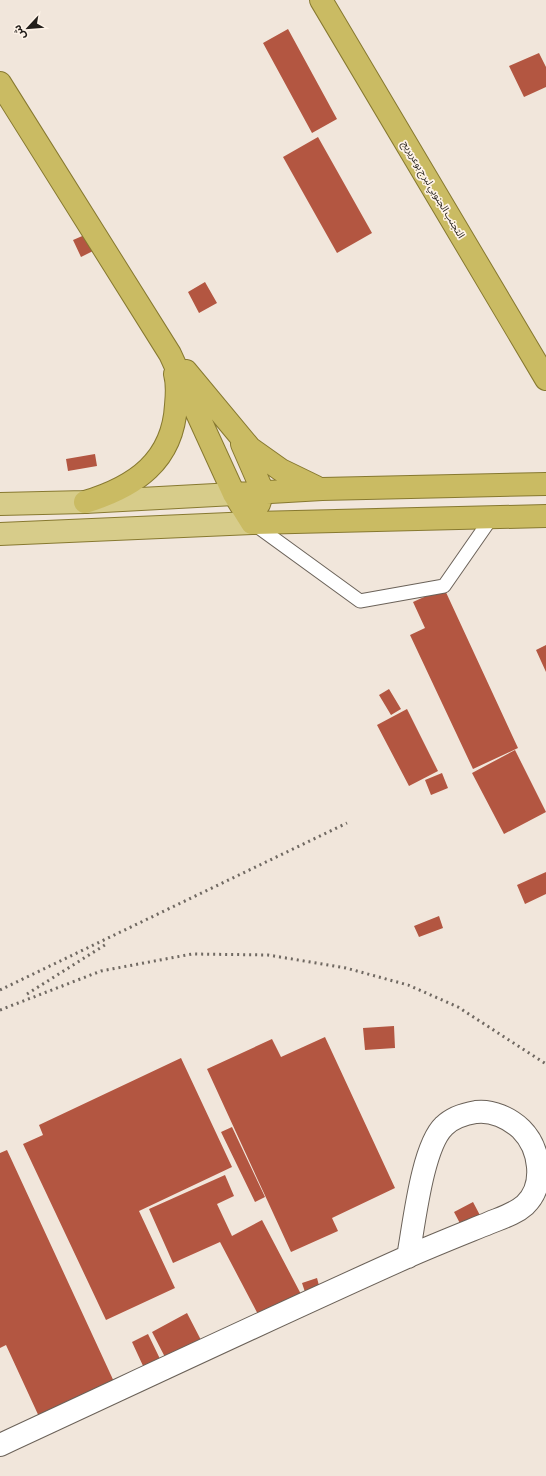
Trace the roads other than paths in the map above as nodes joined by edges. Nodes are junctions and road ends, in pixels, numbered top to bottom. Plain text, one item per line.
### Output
1 (321, 0) edge
2 (0, 83) edge
3 (170, 354) junction
4 (546, 379) edge
5 (237, 434) junction
6 (546, 484) edge
7 (322, 489) junction
8 (263, 492) junction
9 (234, 494) junction
10 (85, 502) junction
11 (0, 504) edge
12 (546, 516) edge
13 (492, 517) junction
14 (252, 523) junction
15 (0, 534) edge
16 (408, 1257) junction
17 (0, 1445) edge

1 - 4 highway, التجنب الجنوبي لبرج بوعريريج
2 - 3 highway
3 - 5 highway
3 - 9 highway
3 - 10 highway
5 - 7 highway
5 - 8 highway
6 - 7 highway
7 - 8 highway
8 - 9 highway
8 - 14 highway
9 - 10 main road
9 - 14 highway
10 - 11 main road
12 - 13 highway
13 - 14 highway
13 - 14 lane
14 - 15 main road
16 - 16 street
16 - 17 street

